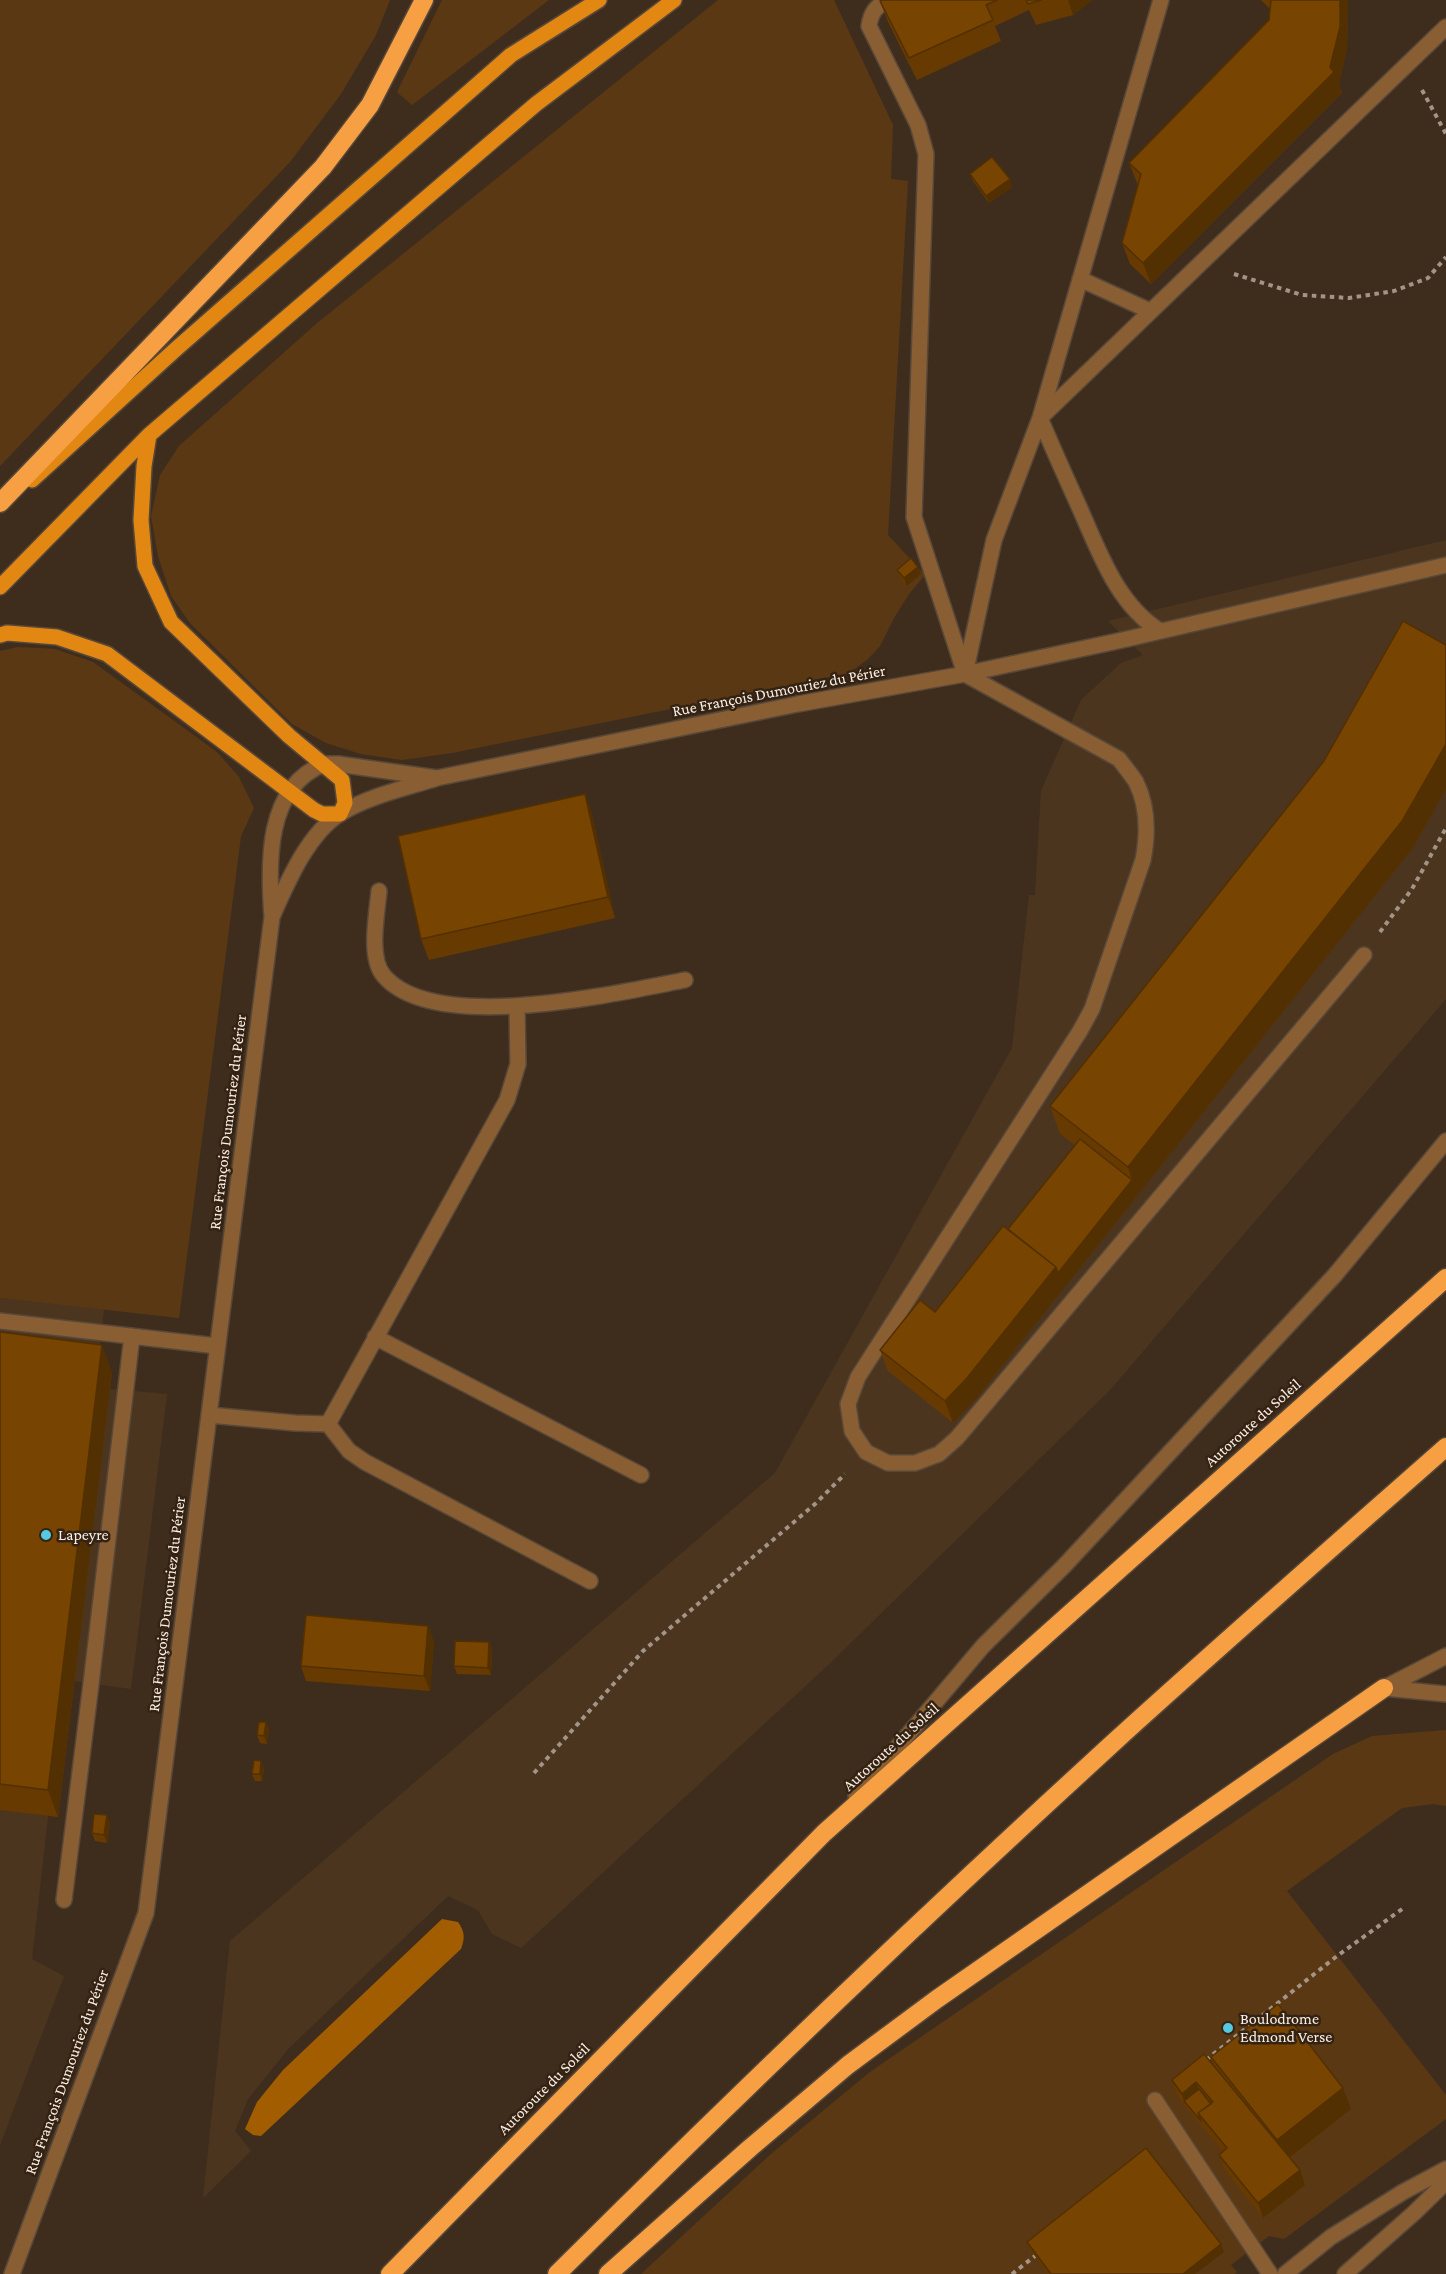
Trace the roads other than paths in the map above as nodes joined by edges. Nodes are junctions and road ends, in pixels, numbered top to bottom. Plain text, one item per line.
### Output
1 (424, 0) edge
2 (599, 0) edge
3 (674, 0) edge
4 (888, 0) edge
5 (1161, 0) edge
6 (1446, 27) edge
7 (1080, 279) junction
8 (1150, 311) junction
9 (1040, 418) junction
10 (149, 435) junction
11 (0, 503) edge
12 (0, 510) edge
13 (1446, 565) edge
14 (0, 587) edge
15 (1160, 631) junction
16 (0, 635) edge
17 (965, 674) junction
18 (324, 764) junction
19 (437, 778) junction
20 (288, 792) junction
21 (339, 814) junction
22 (379, 891) dead end
23 (272, 917) junction
24 (1364, 955) road end
25 (685, 981) dead end
26 (517, 1006) junction
27 (1446, 1141) edge
28 (1446, 1278) edge
29 (0, 1322) edge
30 (132, 1336) junction
31 (375, 1337) junction
32 (217, 1346) junction
33 (209, 1414) junction
34 (328, 1424) junction
35 (1446, 1447) edge
36 (641, 1475) dead end
37 (590, 1581) dead end
38 (1446, 1656) edge
39 (1384, 1688) junction
40 (1446, 1694) edge
41 (824, 1833) junction
42 (64, 1900) dead end
43 (1155, 2100) dead end
44 (1446, 2169) edge
45 (1446, 2182) edge
46 (12, 2274) edge
47 (390, 2274) edge
48 (557, 2274) edge
49 (608, 2274) edge
50 (1270, 2274) edge
51 (1285, 2274) edge
52 (1345, 2274) edge

1 - 11 highway
2 - 12 main road
3 - 10 main road
4 - 17 street
5 - 7 street
6 - 8 street
7 - 8 street
7 - 9 street
8 - 9 street
9 - 15 street
9 - 17 street
10 - 14 main road
10 - 18 main road
13 - 15 street, Rue François Dumouriez du Périer
15 - 17 street, Rue François Dumouriez du Périer
16 - 20 main road
17 - 19 street, Rue François Dumouriez du Périer
17 - 24 street
18 - 19 street, Rue François Dumouriez du Périer
18 - 20 street, Rue François Dumouriez du Périer
18 - 21 main road
19 - 21 street, Rue François Dumouriez du Périer
20 - 21 main road
20 - 23 street, Rue François Dumouriez du Périer
21 - 23 street, Rue François Dumouriez du Périer
22 - 26 street
23 - 32 street, Rue François Dumouriez du Périer
25 - 26 street
26 - 31 street
27 - 41 street
28 - 41 highway, Autoroute du Soleil
29 - 30 street
30 - 32 street
30 - 42 street
31 - 34 street
31 - 36 street
32 - 33 street, Rue François Dumouriez du Périer
33 - 34 street
33 - 46 street, Rue François Dumouriez du Périer
34 - 37 street
35 - 48 highway
38 - 39 street
39 - 40 street
39 - 49 highway
41 - 47 highway, Autoroute du Soleil
43 - 50 street
44 - 51 street
45 - 52 street

